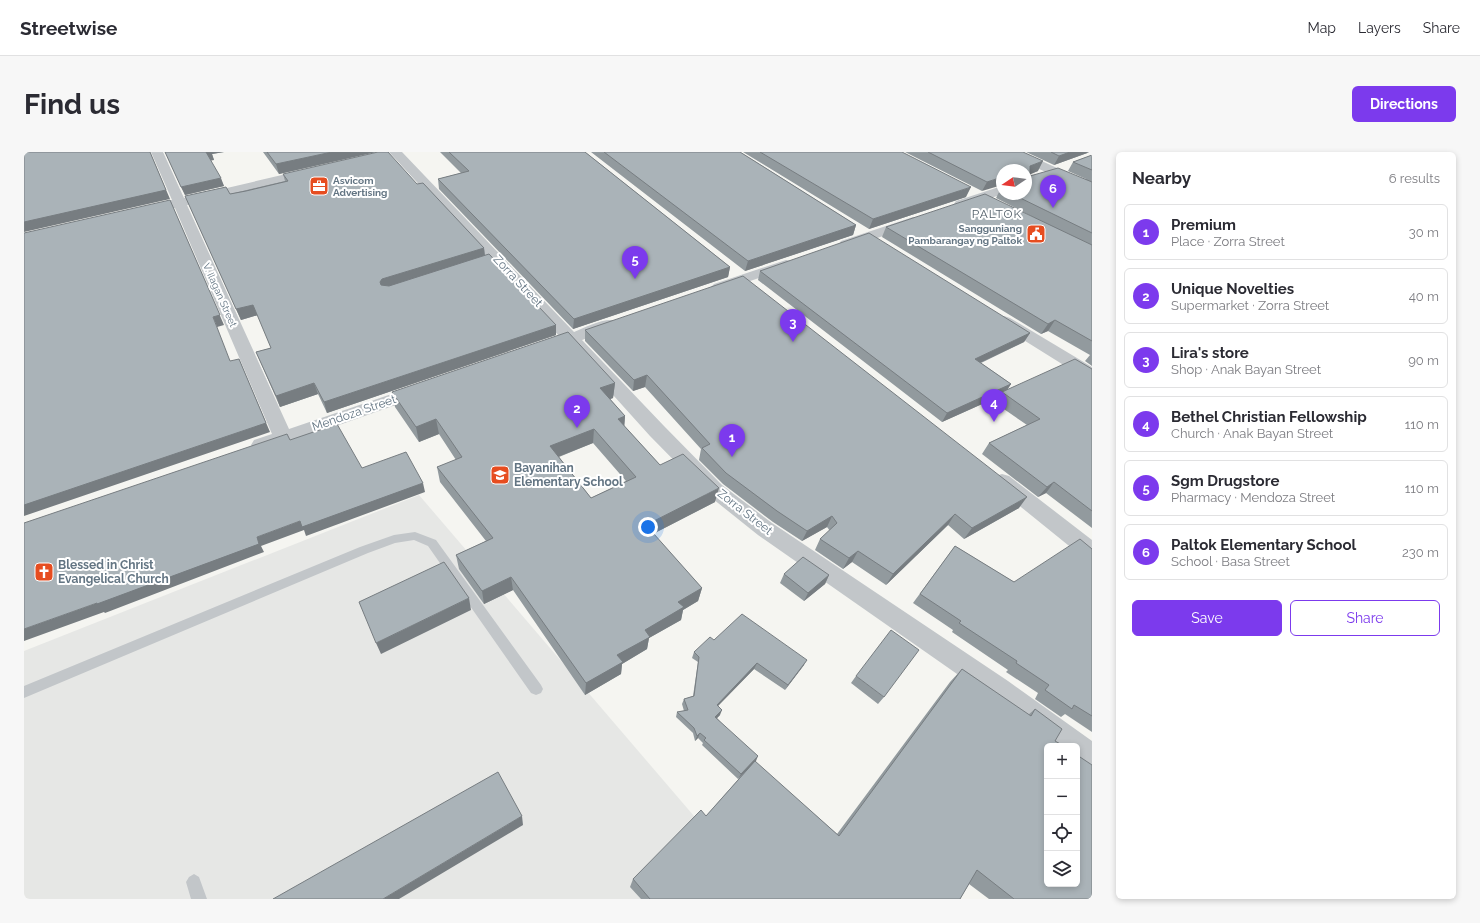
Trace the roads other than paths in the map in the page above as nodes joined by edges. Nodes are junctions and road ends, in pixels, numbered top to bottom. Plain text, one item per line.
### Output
1 (157, 152) edge
2 (1012, 152) edge
3 (393, 153) edge
4 (1072, 164) dead end
5 (326, 169) edge
6 (1052, 171) junction
7 (1039, 176) edge
8 (1092, 189) edge
9 (987, 196) edge
10 (179, 203) junction
11 (946, 210) edge
12 (132, 213) edge
13 (925, 217) edge
14 (831, 249) edge
15 (802, 259) edge
16 (706, 292) edge
17 (990, 312) edge
18 (623, 320) edge
19 (571, 338) junction
20 (534, 351) edge
21 (1092, 375) edge
22 (438, 384) edge
23 (283, 437) junction
24 (246, 450) edge
25 (992, 474) edge
26 (1092, 552) edge
27 (536, 689) dead end
28 (24, 692) edge
29 (1092, 757) edge
30 (194, 882) dead end
31 (199, 899) edge

1 - 10 street, V. Ilagan Street
2 - 6 street
3 - 19 street, Zorra Street
4 - 6 street
5 - 10 street
6 - 7 street
6 - 8 street
9 - 11 street
10 - 12 street
10 - 23 street, V. Ilagan Street
13 - 14 street
15 - 16 street
17 - 21 street
18 - 19 street
19 - 20 street
19 - 29 street, Zorra Street
22 - 23 street, Mendoza Street
23 - 24 street, Mendoza Street
25 - 26 street
27 - 28 lane
30 - 31 lane

